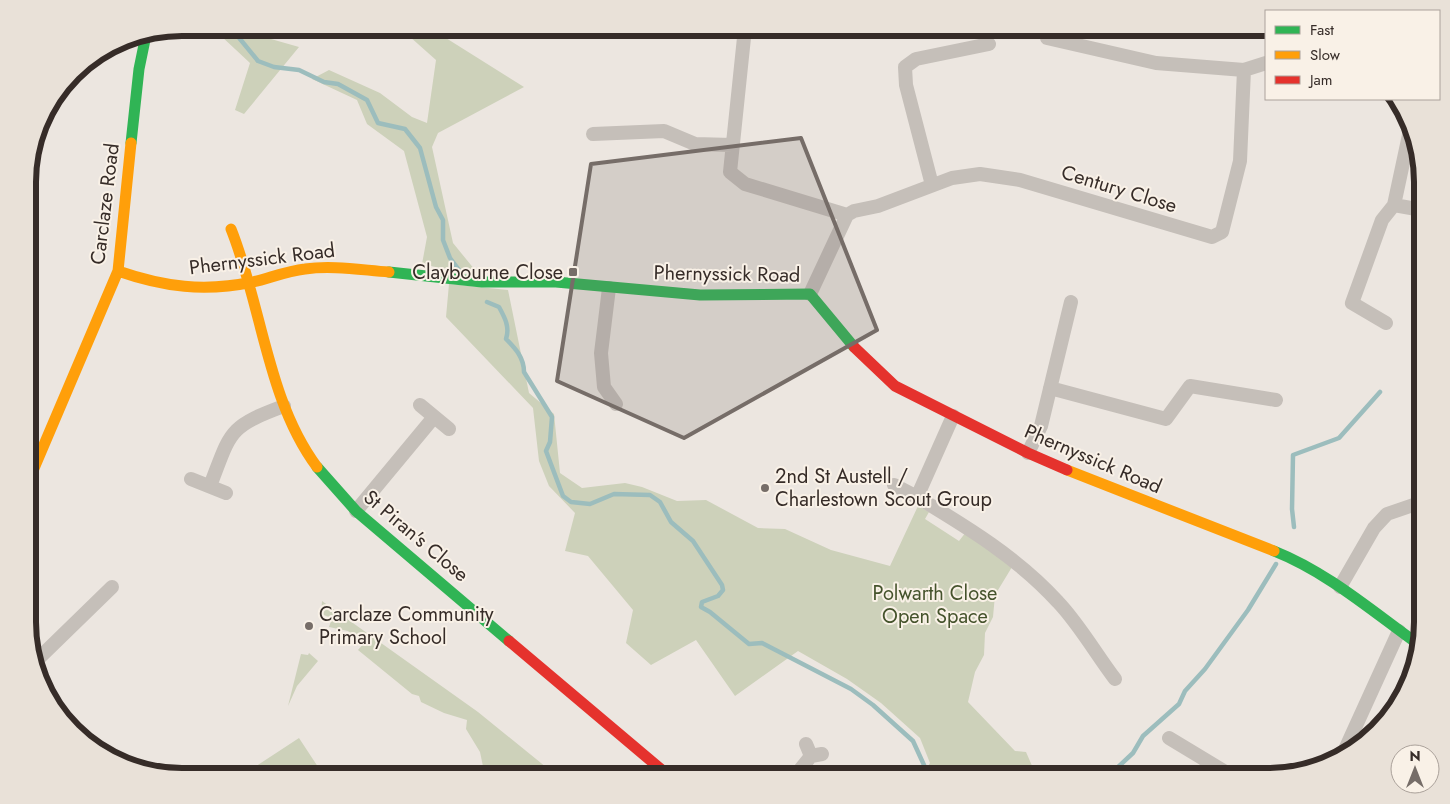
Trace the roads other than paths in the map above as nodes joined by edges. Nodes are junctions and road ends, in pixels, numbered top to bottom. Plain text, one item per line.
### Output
1 (744, 36) edge
2 (1047, 38) dead end
3 (145, 41) edge
4 (990, 44) dead end
5 (1265, 63) edge
6 (1244, 70) junction
7 (593, 134) dead end
8 (1408, 143) edge
9 (732, 145) junction
10 (932, 185) junction
11 (1394, 205) junction
12 (1413, 208) edge
13 (846, 215) junction
14 (231, 229) dead end
15 (118, 271) junction
16 (251, 282) junction
17 (609, 288) junction
18 (810, 294) junction
19 (1070, 302) dead end
20 (1386, 323) dead end
21 (1050, 388) junction
22 (1276, 400) dead end
23 (616, 404) dead end
24 (420, 405) dead end
25 (284, 406) junction
26 (952, 416) junction
27 (434, 417) junction
28 (449, 429) dead end
29 (1028, 453) junction
30 (36, 464) edge
31 (190, 479) dead end
32 (894, 485) dead end
33 (210, 486) junction
34 (226, 493) dead end
35 (917, 497) junction
36 (1413, 505) edge
37 (356, 511) junction
38 (112, 586) dead end
39 (1340, 587) junction
40 (1399, 631) junction
41 (1412, 640) edge
42 (41, 656) edge
43 (1115, 679) dead end
44 (1169, 738) dead end
45 (1348, 744) edge
46 (813, 751) dead end
47 (801, 767) edge
48 (1217, 767) edge
49 (659, 768) edge

1 - 9 street
2 - 6 street
3 - 15 street, Carclaze Road
4 - 10 street
5 - 6 street
6 - 10 street, Century Close
7 - 9 street
8 - 11 street
9 - 13 street
10 - 13 street, Century Close
11 - 12 street
11 - 20 street
13 - 18 street
14 - 16 street, St Piran's Close
15 - 16 street, Phernyssick Road
15 - 30 street, Carclaze Road
16 - 17 street, Phernyssick Road
16 - 25 street, St Piran's Close
17 - 18 street, Phernyssick Road
17 - 23 street
18 - 26 street, Phernyssick Road
19 - 21 street
21 - 22 street
21 - 29 street
24 - 27 street
25 - 33 street
25 - 37 street, St Piran's Close
26 - 29 street, Phernyssick Road
26 - 35 street
27 - 28 street
27 - 37 street
29 - 39 street, Phernyssick Road
31 - 33 street
32 - 35 street
33 - 34 street
35 - 43 street
36 - 39 street
37 - 49 street, St Piran's Close
38 - 42 street
39 - 40 street, Phernyssick Road
40 - 41 street, Phernyssick Road
40 - 45 street
44 - 48 street
46 - 47 street

